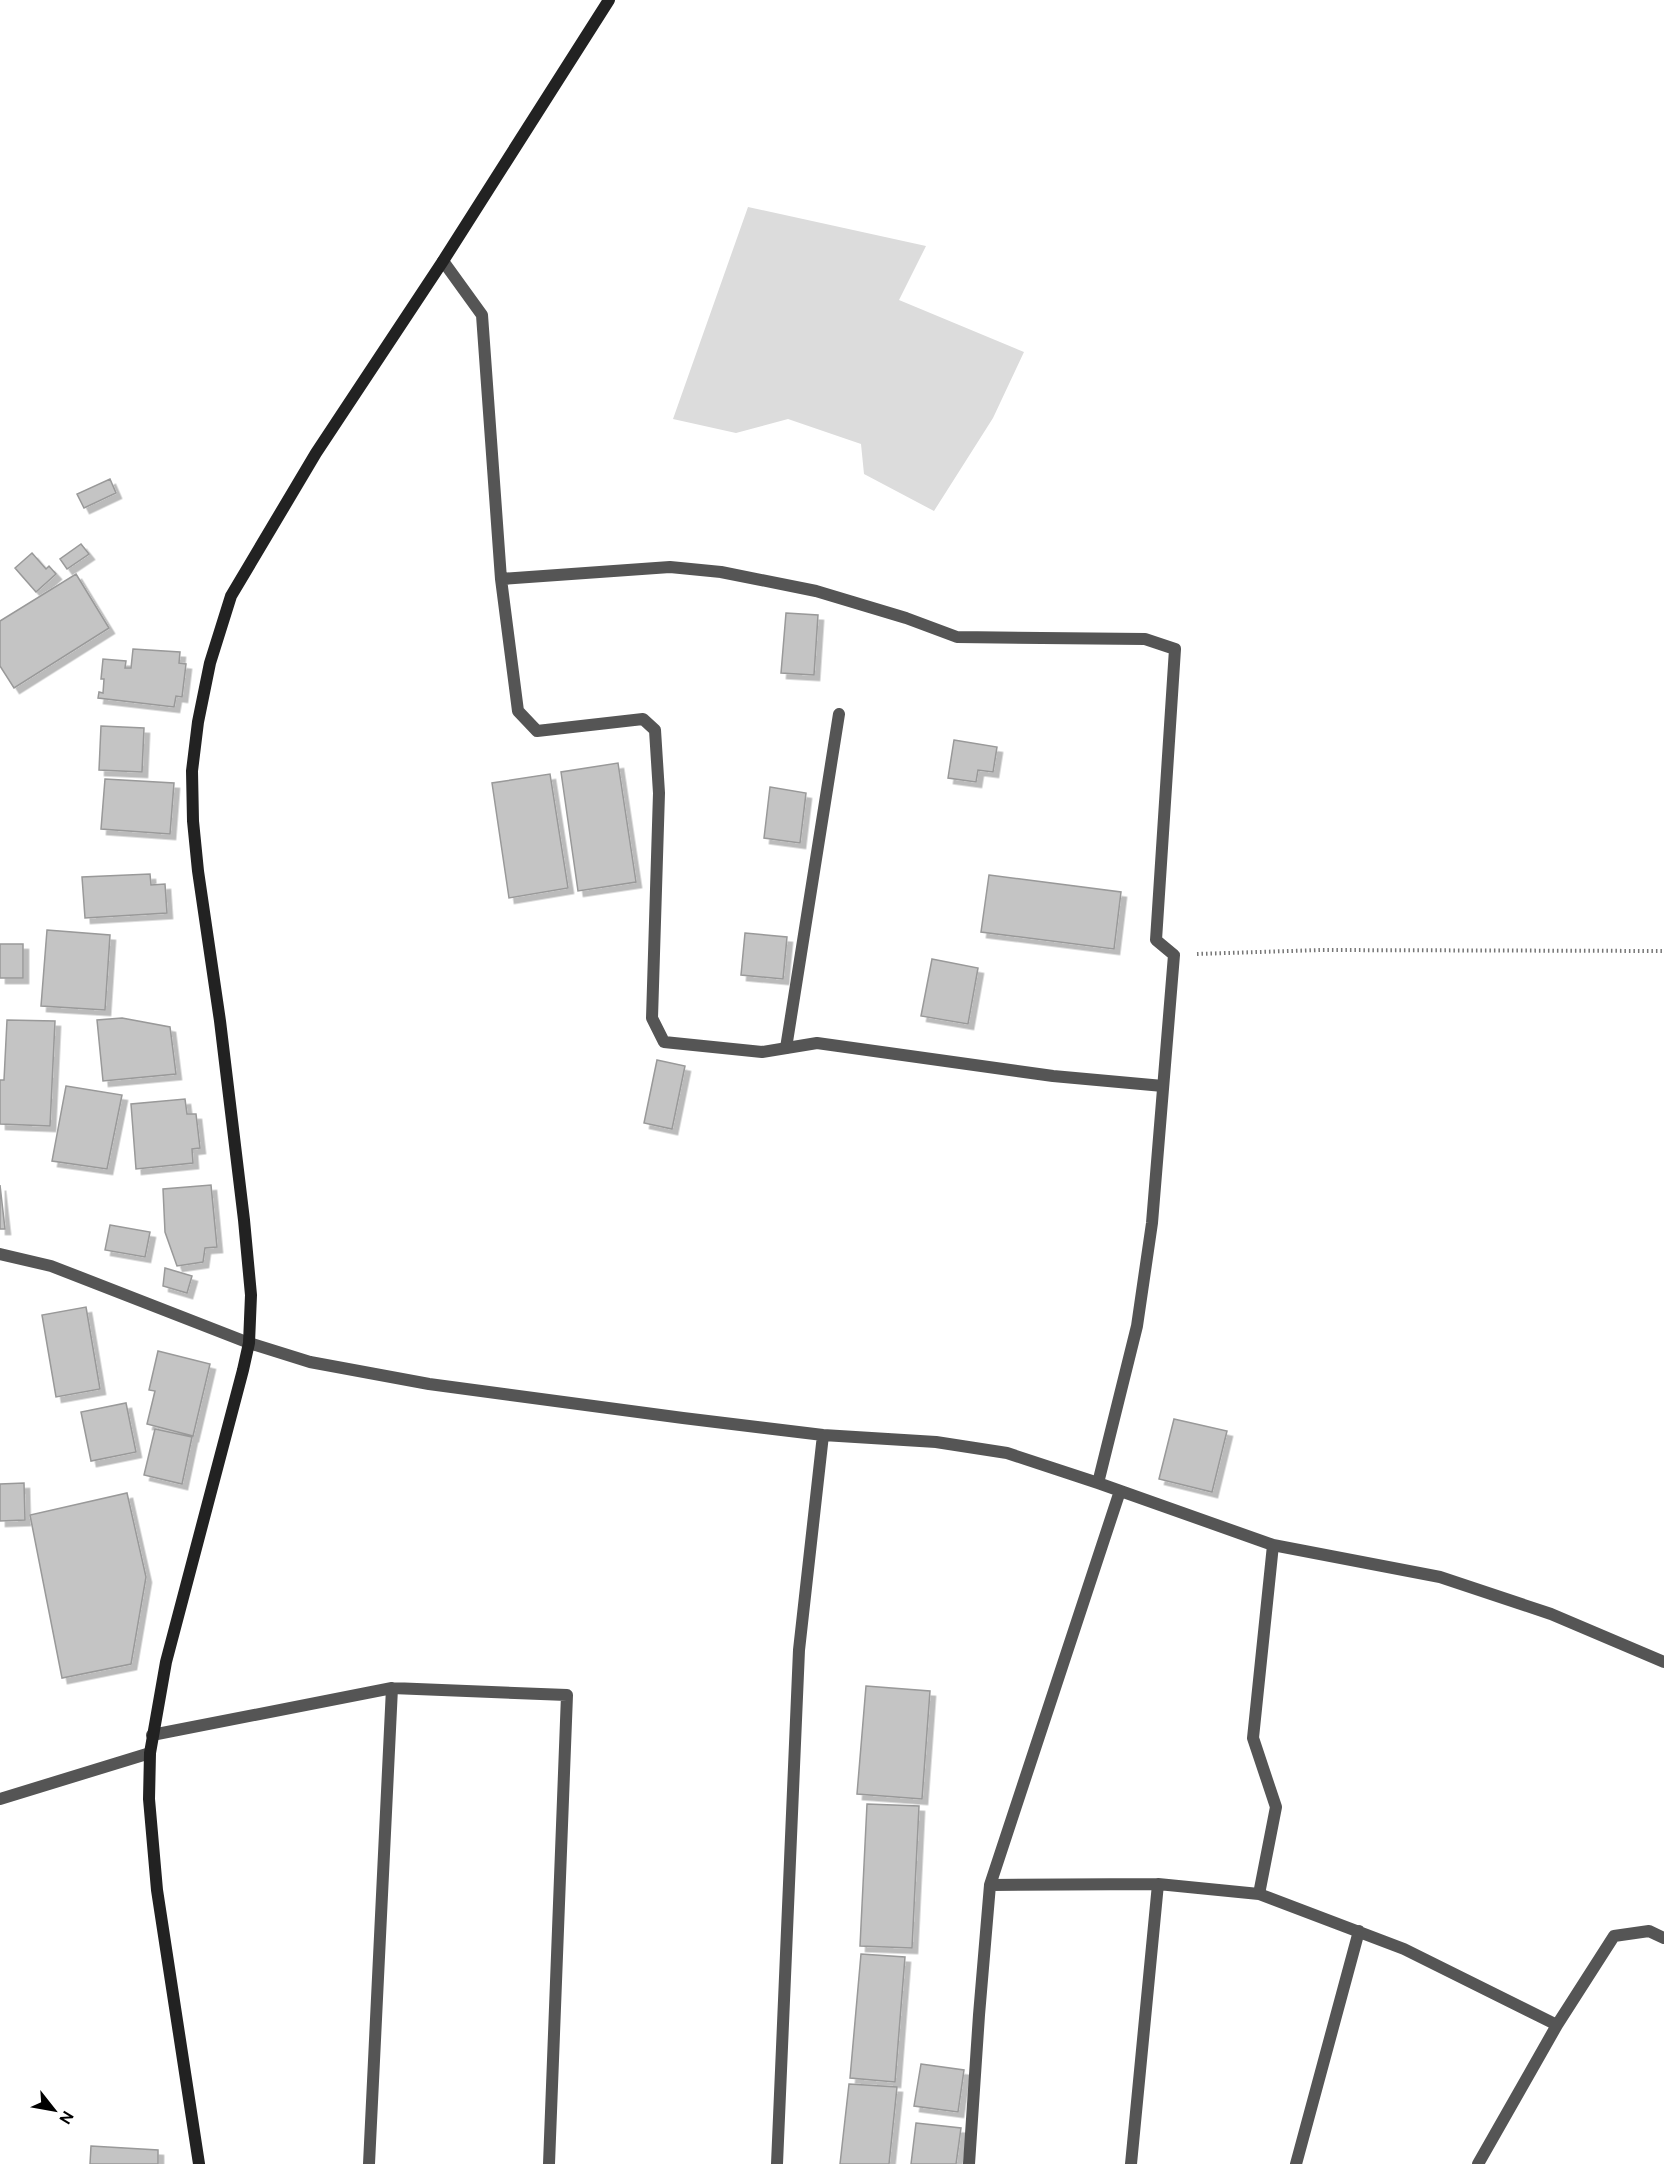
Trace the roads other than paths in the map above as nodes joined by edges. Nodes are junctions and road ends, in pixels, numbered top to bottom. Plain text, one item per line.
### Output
1 (609, 0) edge
2 (443, 261) junction
3 (501, 579) junction
4 (838, 714) dead end
5 (786, 1048) junction
6 (1163, 1086) junction
7 (0, 1254) edge
8 (249, 1343) junction
9 (824, 1435) junction
10 (1098, 1483) junction
11 (1120, 1491) junction
12 (1273, 1545) junction
13 (1664, 1662) edge
14 (392, 1688) junction
15 (152, 1735) junction
16 (150, 1753) junction
17 (0, 1799) edge
18 (1158, 1884) junction
19 (990, 1885) junction
20 (1259, 1894) junction
21 (1359, 1931) junction
22 (1664, 1938) edge
23 (1557, 2025) junction
24 (199, 2164) edge
25 (369, 2164) edge
26 (549, 2164) edge
27 (777, 2164) edge
28 (969, 2164) edge
29 (1131, 2164) edge
30 (1296, 2164) edge
31 (1478, 2164) edge

1 - 2 street
2 - 3 street
2 - 8 street
3 - 5 street
3 - 6 street
4 - 5 street
5 - 6 street
6 - 10 street
7 - 8 street
8 - 9 street
8 - 15 street
9 - 10 street
9 - 27 street
10 - 11 street
11 - 12 street
11 - 19 street
12 - 13 street
12 - 20 street
14 - 15 street
14 - 25 street
14 - 26 street
15 - 16 street
16 - 17 street
16 - 24 street
18 - 19 street
18 - 20 street
18 - 29 street
19 - 28 street
20 - 21 street
21 - 23 street
21 - 30 street
22 - 23 street
23 - 31 street

